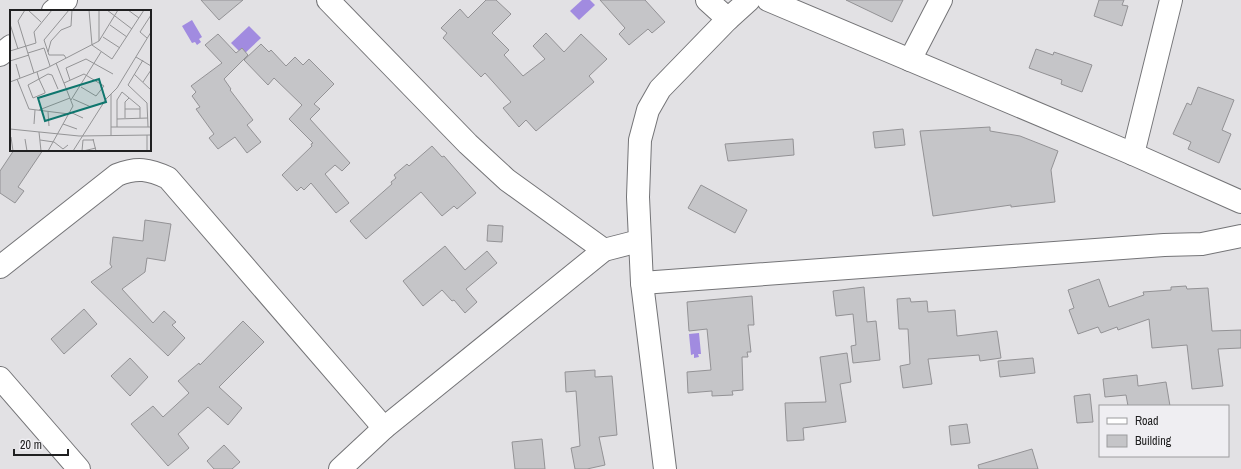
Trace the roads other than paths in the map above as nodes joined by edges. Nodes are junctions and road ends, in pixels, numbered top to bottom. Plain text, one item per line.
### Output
1 (66, 0) edge
2 (328, 0) edge
3 (707, 0) edge
4 (749, 0) edge
5 (768, 0) edge
6 (941, 0) edge
7 (1171, 0) edge
8 (54, 10) edge
9 (728, 19) junction
10 (10, 47) edge
11 (0, 55) edge
12 (910, 60) junction
13 (1133, 154) junction
14 (1241, 202) edge
15 (1241, 236) edge
16 (639, 241) junction
17 (604, 250) junction
18 (0, 267) edge
19 (642, 283) junction
20 (0, 378) edge
21 (384, 428) junction
22 (80, 469) edge
23 (340, 469) edge
24 (665, 469) edge

1 - 8 street
2 - 17 street
3 - 9 street
4 - 9 street
5 - 12 street
6 - 12 street
7 - 13 street
9 - 16 street
10 - 11 street
12 - 13 street
13 - 14 street
15 - 19 street
16 - 17 street
16 - 19 street
17 - 21 street
18 - 21 street
19 - 24 street
20 - 22 street
21 - 23 street

